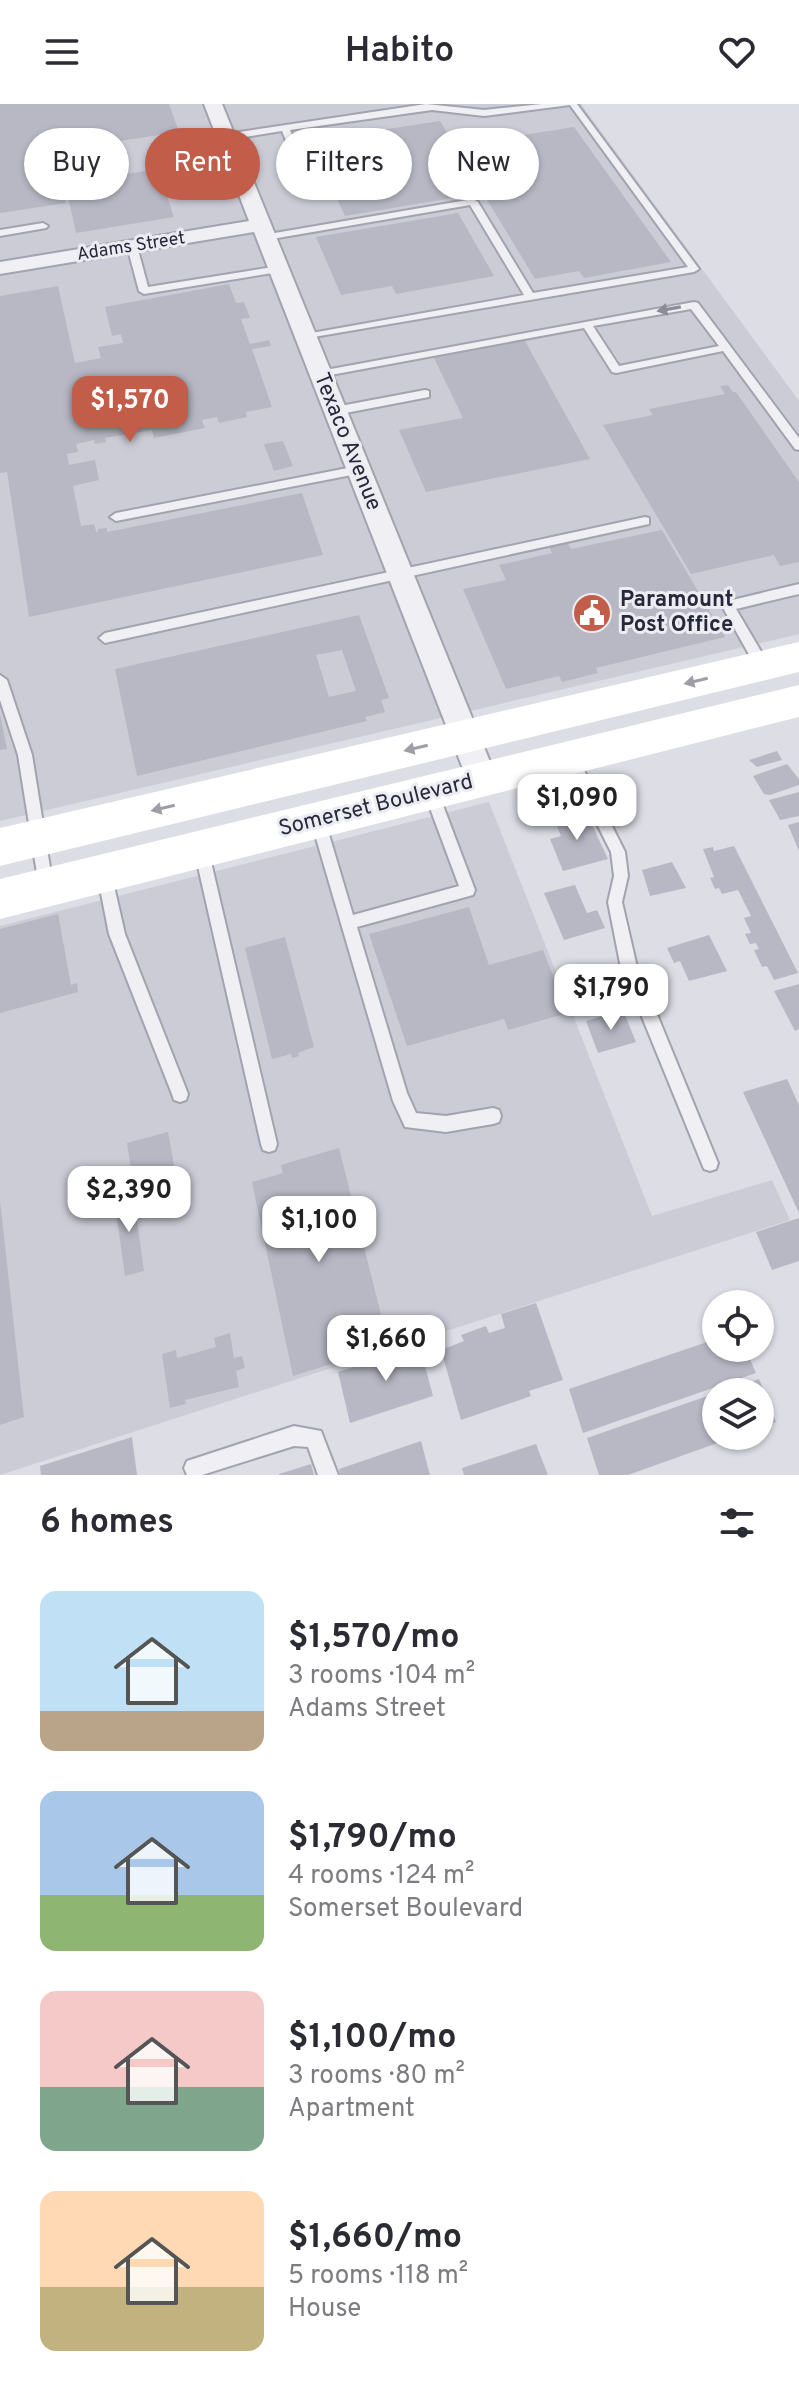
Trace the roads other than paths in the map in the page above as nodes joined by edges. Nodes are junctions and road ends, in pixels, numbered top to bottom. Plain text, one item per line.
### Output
1 (566, 104) edge
2 (573, 104) edge
3 (219, 105) edge
4 (431, 106) edge
5 (224, 128) edge
6 (285, 128) edge
7 (251, 200) edge
8 (43, 226) dead end
9 (264, 231) junction
10 (0, 233) edge
11 (132, 246) junction
12 (0, 268) edge
13 (279, 269) junction
14 (530, 297) junction
15 (587, 324) junction
16 (306, 337) junction
17 (723, 348) junction
18 (320, 374) junction
19 (425, 394) dead end
20 (335, 411) junction
21 (799, 446) edge
22 (358, 470) junction
23 (116, 517) dead end
24 (645, 521) dead end
25 (401, 576) junction
26 (799, 589) edge
27 (105, 638) dead end
28 (781, 661) edge
29 (0, 680) edge
30 (799, 701) edge
31 (465, 736) junction
32 (571, 758) junction
33 (482, 779) junction
34 (431, 792) junction
35 (318, 820) junction
36 (20, 843) edge
37 (201, 849) junction
38 (104, 873) junction
39 (46, 888) junction
40 (0, 899) edge
41 (348, 923) junction
42 (180, 1094) dead end
43 (493, 1116) dead end
44 (269, 1144) dead end
45 (710, 1163) dead end
46 (194, 1468) dead end
47 (328, 1475) edge

1 - 4 lane
2 - 14 lane
3 - 5 street, Texaco Avenue
4 - 6 lane
7 - 9 street, Texaco Avenue
8 - 10 lane
9 - 11 street, Adams Street
9 - 13 street, Texaco Avenue
9 - 14 lane
11 - 12 street, Adams Street
11 - 13 lane
13 - 16 street, Texaco Avenue
14 - 16 lane
17 -> 15 lane
15 - 17 lane
15 - 18 lane
16 - 18 street, Texaco Avenue
17 - 21 lane
18 - 20 street, Texaco Avenue
19 - 20 lane
20 - 22 street, Texaco Avenue
22 - 23 lane
22 - 25 street, Texaco Avenue
24 - 25 lane
25 - 27 lane
25 - 31 street, Texaco Avenue
26 - 28 lane
28 -> 31 main road
29 - 36 lane
30 - 32 main road, Somerset Boulevard
31 - 33 street, Texaco Avenue
31 -> 36 main road
32 - 33 main road, Somerset Boulevard
32 - 45 lane
33 - 34 main road, Somerset Boulevard
34 - 35 main road, Somerset Boulevard
34 - 41 lane
35 - 37 main road, Somerset Boulevard
35 - 41 lane
36 - 39 lane
37 - 38 main road, Somerset Boulevard
37 - 44 lane
38 - 39 main road, Somerset Boulevard
38 - 42 lane
39 - 40 main road, Somerset Boulevard
41 - 43 lane
46 - 47 lane

